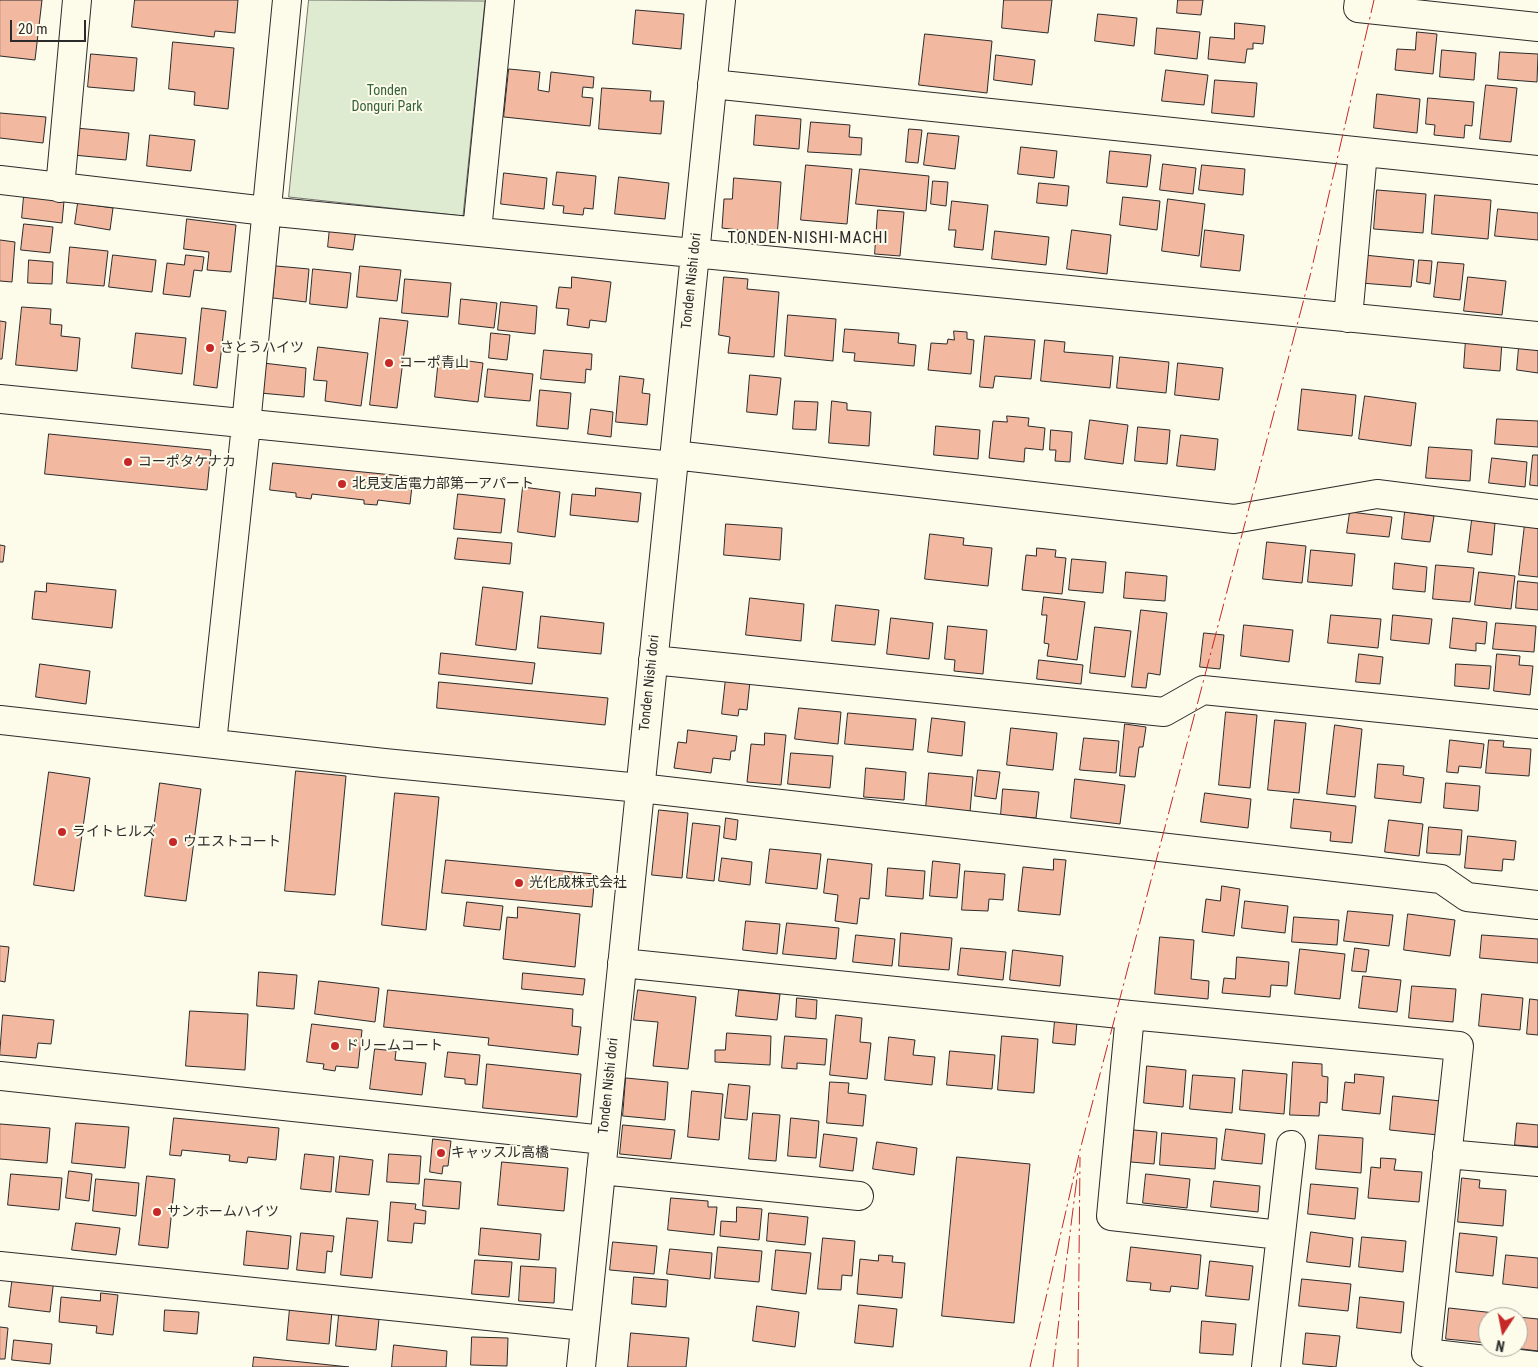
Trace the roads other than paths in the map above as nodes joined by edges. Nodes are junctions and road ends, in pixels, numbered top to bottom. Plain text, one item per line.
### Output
1 (77, 0) edge
2 (287, 0) edge
3 (500, 0) edge
4 (721, 0) edge
5 (1359, 0) edge
6 (1538, 27) edge
7 (712, 84) junction
8 (1363, 152) junction
9 (1538, 170) edge
10 (0, 180) edge
11 (60, 188) junction
12 (266, 211) junction
13 (477, 231) junction
14 (694, 253) junction
15 (1348, 318) junction
16 (1538, 336) edge
17 (0, 399) edge
18 (246, 425) junction
19 (673, 461) junction
20 (1538, 514) edge
21 (653, 660) junction
22 (0, 720) edge
23 (1538, 724) edge
24 (212, 743) junction
25 (640, 788) junction
26 (1538, 905) edge
27 (622, 963) junction
28 (1130, 1015) junction
29 (0, 1076) edge
30 (604, 1140) junction
31 (1291, 1145) dead end
32 (1447, 1154) junction
33 (1538, 1162) edge
34 (601, 1170) junction
35 (859, 1196) dead end
36 (1280, 1236) junction
37 (0, 1266) edge
38 (585, 1326) junction
39 (1538, 1366) edge
40 (581, 1367) edge
41 (1266, 1367) edge

1 - 11 street
2 - 12 street
3 - 13 street
4 - 7 street, Tonden Nishi dori
5 - 6 street
7 - 8 street
7 - 14 street, Tonden Nishi dori
8 - 9 street
8 - 15 street
10 - 11 street
11 - 12 street
12 - 13 street
12 - 18 street
13 - 14 street
14 - 15 street
14 - 19 street, Tonden Nishi dori
15 - 16 street
17 - 18 street
18 - 19 street
18 - 24 street
19 - 20 street
19 - 21 street, Tonden Nishi dori
21 - 23 street
21 - 25 street, Tonden Nishi dori
22 - 24 street
24 - 25 street
25 - 26 street
25 - 27 street, Tonden Nishi dori
27 - 28 street
27 - 30 street, Tonden Nishi dori
28 - 32 street
28 - 36 street
29 - 30 street
30 - 34 street, Tonden Nishi dori
31 - 36 street
32 - 33 street
32 - 39 street
34 - 35 street
34 - 38 street, Tonden Nishi dori
36 - 41 street
37 - 38 street
38 - 40 street, Tonden Nishi dori

